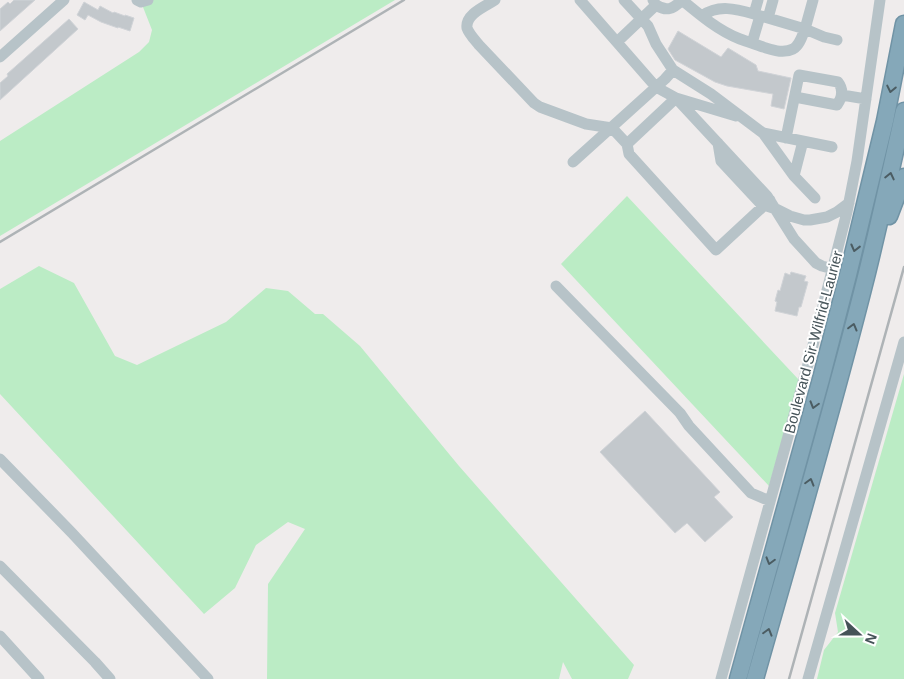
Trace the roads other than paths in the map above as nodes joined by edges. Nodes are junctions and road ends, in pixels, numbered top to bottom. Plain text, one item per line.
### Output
1 (64, 0) edge
2 (137, 0) edge
3 (148, 0) edge
4 (495, 0) edge
5 (624, 0) edge
6 (682, 0) edge
7 (758, 0) edge
8 (773, 0) edge
9 (813, 0) edge
10 (880, 0) edge
11 (586, 2) edge
12 (654, 2) edge
13 (702, 16) junction
14 (760, 16) junction
15 (642, 19) junction
16 (904, 24) edge
17 (805, 29) junction
18 (837, 40) dead end
19 (617, 42) junction
20 (752, 43) junction
21 (0, 57) edge
22 (674, 70) junction
23 (656, 87) junction
24 (842, 95) junction
25 (795, 97) junction
26 (676, 98) junction
27 (866, 99) junction
28 (904, 111) edge
29 (744, 119) junction
30 (612, 128) junction
31 (763, 134) junction
32 (786, 138) junction
33 (803, 141) junction
34 (628, 144) junction
35 (832, 147) dead end
36 (573, 162) dead end
37 (794, 176) junction
38 (904, 176) edge
39 (815, 198) dead end
40 (848, 203) junction
41 (770, 205) junction
42 (833, 269) junction
43 (866, 274) junction
44 (556, 286) dead end
45 (904, 342) edge
46 (0, 459) edge
47 (770, 502) junction
48 (0, 566) edge
49 (0, 636) edge
50 (39, 679) edge
51 (110, 679) edge
52 (208, 679) edge
53 (721, 679) edge
54 (738, 679) edge
55 (755, 679) edge
56 (808, 679) edge

1 - 21 street
2 - 3 street
4 - 30 street
5 - 15 street
6 - 12 street
6 - 13 street
7 - 14 street
8 - 14 street
9 - 17 street
10 - 27 street, Boulevard Sir-Wilfrid-Laurier
11 - 19 street
12 - 15 street
13 - 14 street
13 - 20 street
14 - 17 street
14 - 20 street
15 - 19 street
15 - 22 street
16 -> 54 highway, Boulevard Sir-Wilfrid-Laurier
17 - 18 street
17 - 20 street
19 - 23 street
22 - 23 street
22 - 29 street
23 - 26 street
23 - 30 street
24 - 25 street
24 - 25 street
24 - 27 street
25 - 32 street
26 - 29 street
26 - 34 street
26 - 41 street
27 - 40 street, Boulevard Sir-Wilfrid-Laurier
43 -> 28 highway
29 - 31 street
30 - 34 street
30 - 36 street
31 - 32 street
31 - 37 street
32 - 33 street
33 - 35 street
33 - 37 street
34 - 41 street
37 - 39 street
38 - 43 highway
40 - 41 street
40 - 42 street, Boulevard Sir-Wilfrid-Laurier
41 - 42 street
42 - 47 street, Boulevard Sir-Wilfrid-Laurier
55 -> 43 highway
44 - 47 street
45 - 56 street
46 - 52 street
47 - 53 street, Boulevard Sir-Wilfrid-Laurier
48 - 51 street
49 - 50 street

